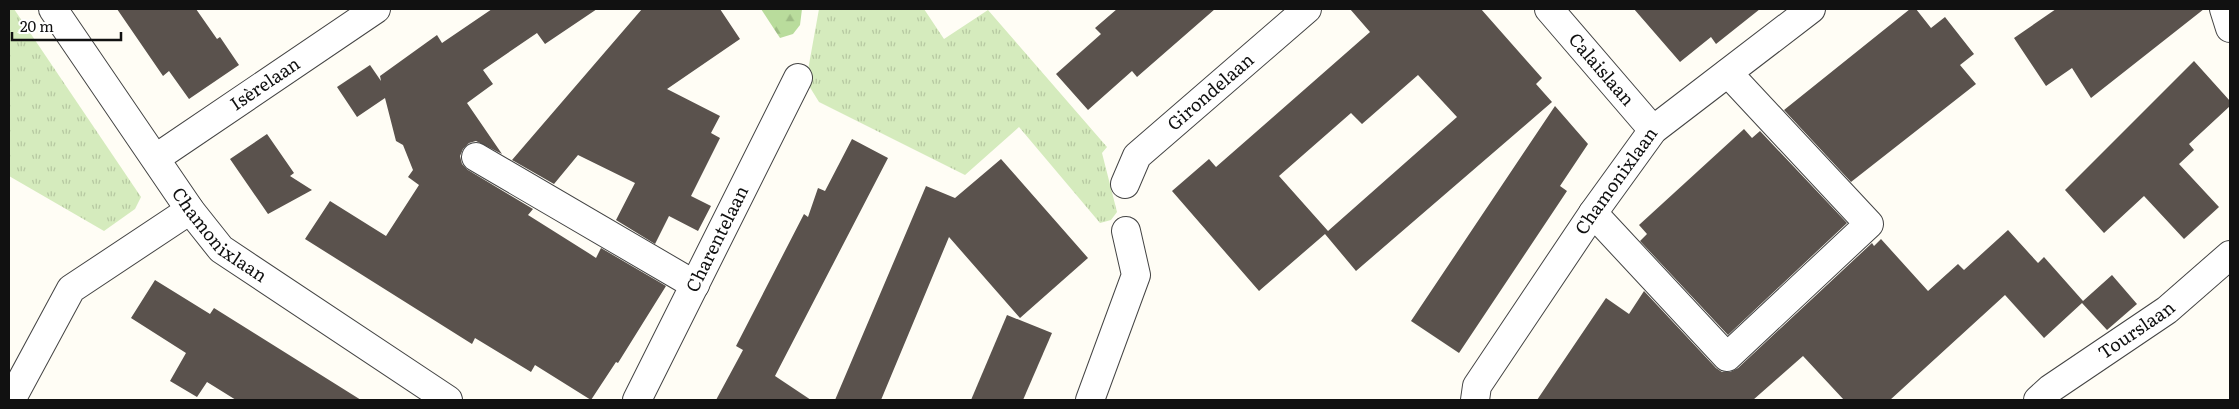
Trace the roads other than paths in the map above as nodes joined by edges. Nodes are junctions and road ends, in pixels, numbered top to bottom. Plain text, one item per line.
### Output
1 (53, 9) edge
2 (1307, 9) edge
3 (1549, 9) edge
4 (1811, 9) edge
5 (2224, 9) edge
6 (366, 11) edge
7 (2230, 28) edge
8 (1728, 73) junction
9 (798, 78) dead end
10 (1653, 130) junction
11 (476, 157) dead end
12 (156, 158) junction
13 (1125, 184) dead end
14 (190, 210) junction
15 (1593, 213) junction
16 (1126, 231) dead end
17 (2230, 255) edge
18 (695, 285) junction
19 (11, 400) edge
20 (448, 400) edge
21 (638, 400) edge
22 (1090, 400) edge
23 (1475, 400) edge
24 (2038, 400) edge

1 - 12 street, Chamonixlaan
2 - 13 street, Girondelaan
3 - 10 street, Calaislaan
4 - 8 street, Chamonixlaan
5 - 7 street
6 - 12 street, Isèrelaan
8 - 10 street, Chamonixlaan
8 - 15 street
9 - 18 street, Charentelaan
10 - 15 street, Chamonixlaan
11 - 18 street
12 - 14 street, Chamonixlaan
14 - 19 street
14 - 20 street, Chamonixlaan
15 - 23 street, Chamonixlaan
16 - 22 street
17 - 24 street, Tourslaan
18 - 21 street, Charentelaan

